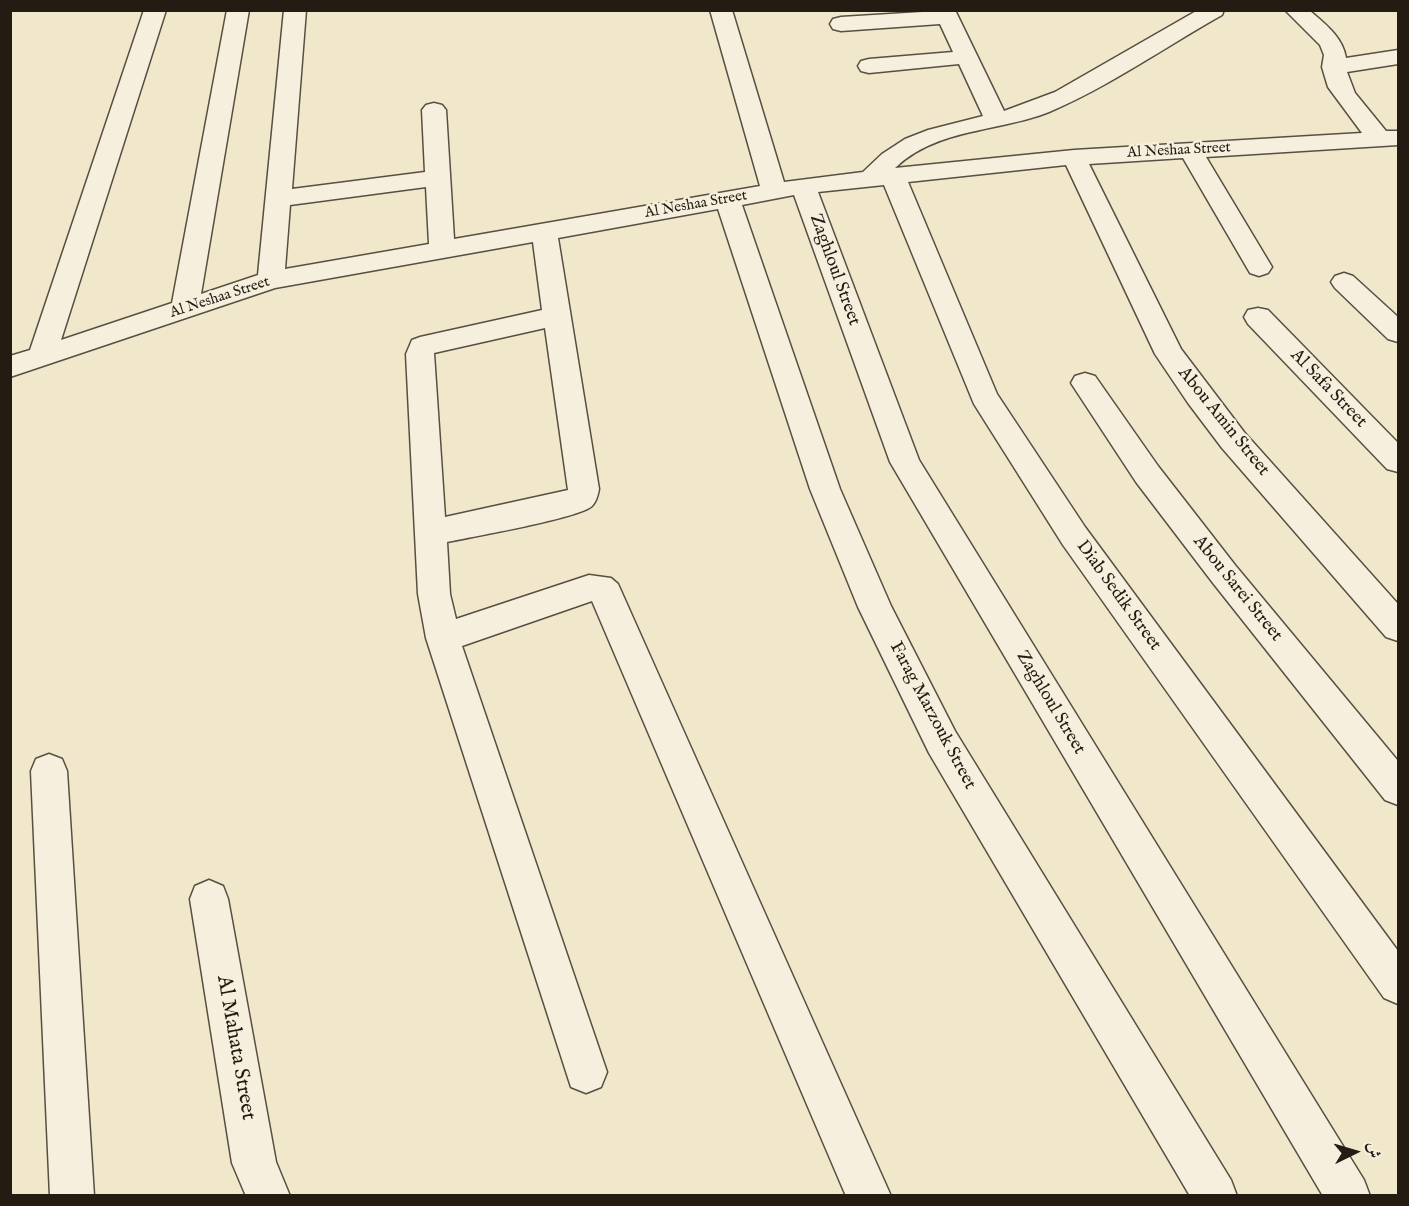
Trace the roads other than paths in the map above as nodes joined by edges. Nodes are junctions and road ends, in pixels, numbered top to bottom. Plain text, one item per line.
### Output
1 (155, 10) edge
2 (238, 10) edge
3 (295, 10) edge
4 (721, 10) edge
5 (1214, 10) edge
6 (1295, 10) edge
7 (945, 14) edge
8 (841, 24) dead end
9 (966, 57) junction
10 (1398, 57) edge
11 (869, 66) dead end
12 (1333, 67) junction
13 (434, 111) dead end
14 (996, 118) junction
15 (1389, 139) edge
16 (1190, 150) junction
17 (1074, 157) junction
18 (881, 177) junction
19 (438, 178) junction
20 (788, 189) junction
21 (278, 199) junction
22 (728, 200) junction
23 (544, 232) junction
24 (442, 250) junction
25 (1260, 267) dead end
26 (271, 280) junction
27 (1344, 282) dead end
28 (185, 309) junction
29 (557, 316) junction
30 (1258, 317) dead end
31 (1398, 332) edge
32 (42, 356) junction
33 (10, 367) edge
34 (1084, 383) dead end
35 (1398, 461) edge
36 (431, 533) junction
37 (1398, 627) edge
38 (443, 639) junction
39 (49, 771) dead end
40 (1398, 788) edge
41 (209, 899) dead end
42 (1398, 984) edge
43 (586, 1072) dead end
44 (72, 1196) edge
45 (268, 1196) edge
46 (869, 1196) edge
47 (1215, 1196) edge
48 (1348, 1196) edge

1 - 32 street
2 - 28 street
3 - 21 street
4 - 20 street, Zaghloul Street
5 - 14 street
6 - 12 street
7 - 8 street
7 - 9 street
9 - 11 street
9 - 14 street
10 - 12 street
12 - 15 street
13 - 19 street
14 - 18 street
15 - 16 street, Al Neshaa Street
16 - 17 street, Al Neshaa Street
16 - 25 street
17 - 18 street, Al Neshaa Street
17 - 37 street, Abou Amin Street
18 - 20 street, Al Neshaa Street
18 - 42 street, Diab Sedik Street
19 - 21 street
19 - 24 street
20 - 22 street, Al Neshaa Street
20 - 48 street, Zaghloul Street
21 - 26 street
22 - 23 street, Al Neshaa Street
22 - 47 street, Farag Marzouk Street
23 - 24 street, Al Neshaa Street
23 - 29 street
24 - 26 street, Al Neshaa Street
26 - 28 street, Al Neshaa Street
27 - 31 street
28 - 32 street, Al Neshaa Street
29 - 36 street
29 - 36 street
30 - 35 street, Al Safa Street
32 - 33 street, Al Neshaa Street
34 - 40 street, Abou Sarei Street
36 - 38 street
38 - 43 street
38 - 46 street
39 - 44 street
41 - 45 street, Al Mahata Street

